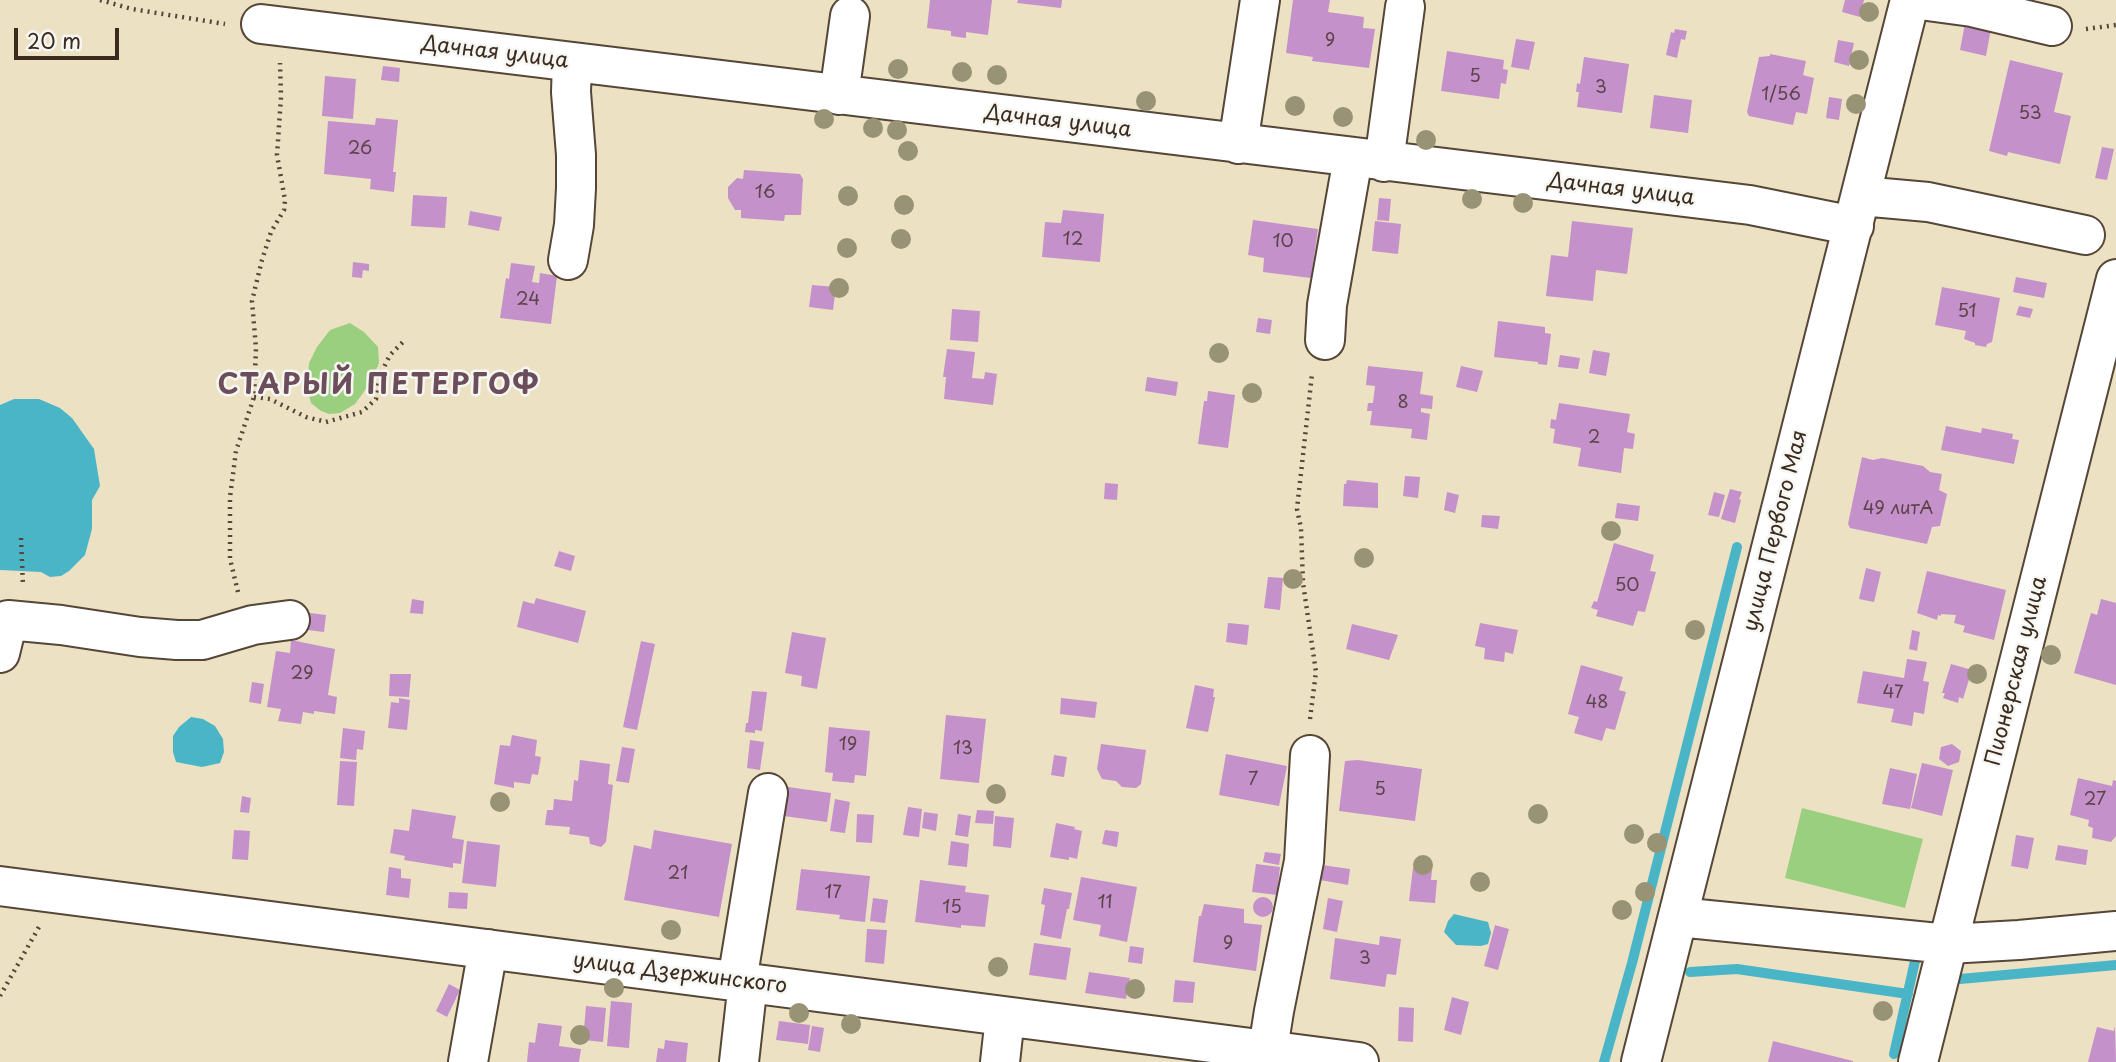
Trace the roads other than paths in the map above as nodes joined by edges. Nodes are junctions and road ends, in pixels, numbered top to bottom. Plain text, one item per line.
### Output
1 (1260, 0) edge
2 (1910, 0) edge
3 (1920, 0) edge
4 (1405, 7) dead end
5 (850, 16) dead end
6 (272, 26) road end
7 (2052, 26) dead end
8 (572, 62) junction
9 (839, 95) junction
10 (1238, 144) junction
11 (1368, 160) junction
12 (1858, 211) junction
13 (2085, 235) dead end
14 (568, 260) dead end
15 (2116, 279) edge
16 (1325, 340) road end
17 (290, 620) dead end
18 (0, 653) edge
19 (1310, 755) road end
20 (768, 793) dead end
21 (0, 887) edge
22 (1678, 917) junction
23 (2116, 931) edge
24 (1948, 944) junction
25 (488, 949) junction
26 (743, 981) junction
27 (1004, 1017) junction
28 (1275, 1054) edge
29 (468, 1062) edge
30 (739, 1062) edge
31 (1000, 1062) edge
32 (1359, 1062) edge
33 (1641, 1062) edge
34 (1918, 1062) edge

1 - 10 street
2 - 12 street, улица Первого Мая
3 - 7 street
4 - 11 street
5 - 9 street
6 - 8 street, Дачная улица
8 - 9 street, Дачная улица
8 - 14 street
9 - 10 street, Дачная улица
10 - 11 street, Дачная улица
11 - 12 street, Дачная улица
11 - 16 street
12 - 13 street, Дачная улица
12 - 22 street, улица Первого Мая
15 - 24 street, Пионерская улица
17 - 18 street
19 - 28 street
20 - 26 street
21 - 25 street, улица Дзержинского
22 - 24 street
22 - 33 street, улица Первого Мая
23 - 24 street
24 - 34 street, Пионерская улица
25 - 26 street, улица Дзержинского
25 - 29 street
26 - 27 street, улица Дзержинского
26 - 30 street
27 - 28 street, улица Дзержинского
27 - 31 street
28 - 32 street, улица Дзержинского

